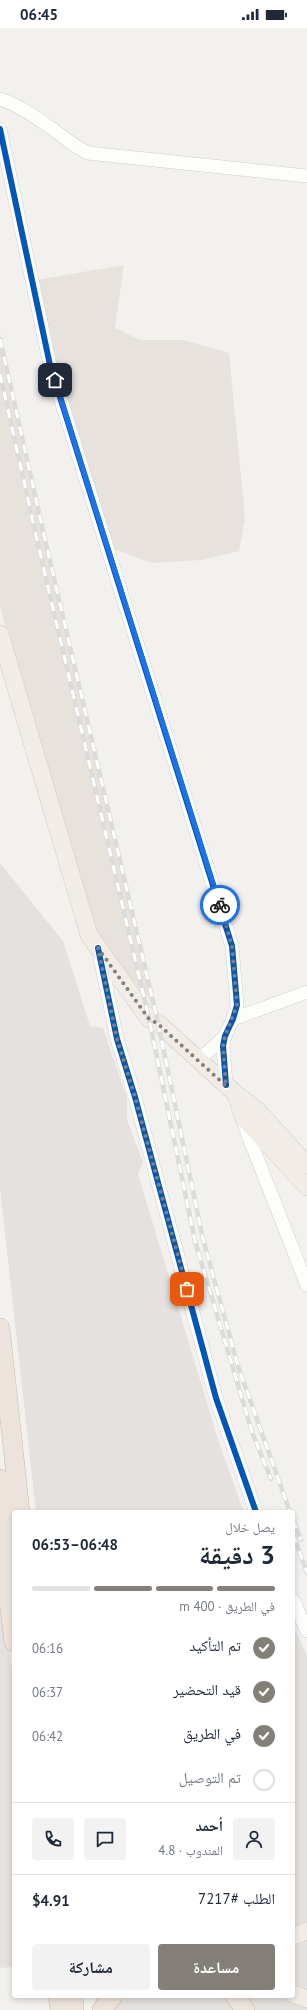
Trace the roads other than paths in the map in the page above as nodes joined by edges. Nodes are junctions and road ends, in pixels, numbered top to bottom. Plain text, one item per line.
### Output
1 (0, 99) edge
2 (0, 129) edge
3 (307, 176) edge
4 (0, 634) edge
5 (98, 948) junction
6 (307, 992) edge
7 (233, 1019) junction
8 (225, 1036) junction
9 (198, 1061) junction
10 (231, 1090) junction
11 (243, 1117) junction
12 (307, 1165) edge
13 (307, 1187) edge
14 (307, 1286) edge
15 (0, 1328) edge
16 (0, 1479) edge
17 (20, 1510) edge
18 (255, 1510) edge
19 (295, 1604) edge
20 (12, 1626) edge
21 (307, 1631) edge
22 (57, 1998) edge
23 (57, 1998) edge
24 (73, 1998) edge
25 (111, 1998) edge
26 (236, 1998) edge
27 (56, 2010) edge
28 (60, 2010) edge
29 (74, 2010) edge
30 (102, 2010) edge
31 (245, 2010) edge

1 - 3 street
2 - 7 street
4 - 5 main road
5 - 9 main road
5 - 18 street
6 - 7 street
7 - 8 street
8 - 9 street
8 - 10 street
9 - 10 main road
10 - 11 main road
10 - 12 main road
11 - 13 main road
11 - 14 street
15 - 17 highway
16 - 20 highway
19 - 21 street
22 - 27 highway
23 - 28 highway
24 - 29 highway
25 - 30 highway
26 - 31 highway

